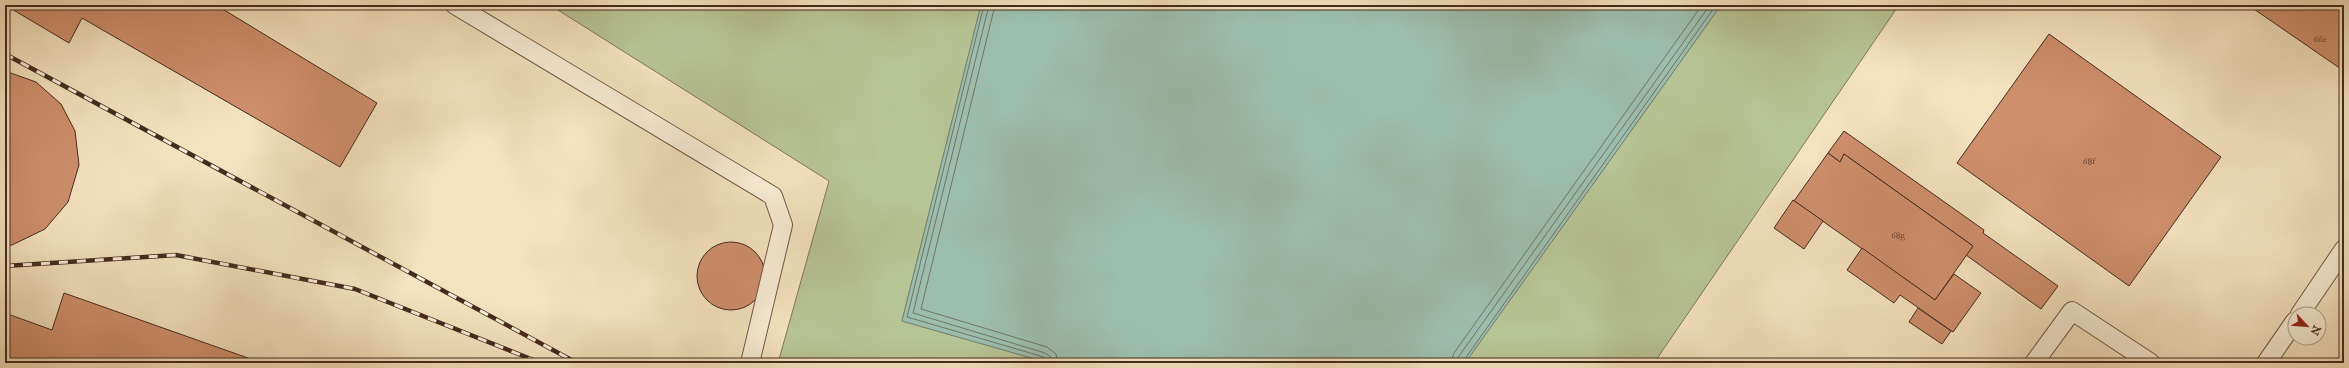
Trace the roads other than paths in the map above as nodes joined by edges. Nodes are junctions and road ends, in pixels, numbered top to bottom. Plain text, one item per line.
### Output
1 (455, 5) edge
2 (2344, 249) edge
3 (2305, 306) edge
4 (2287, 333) edge
5 (750, 363) edge
6 (2034, 363) edge
7 (2151, 363) edge
8 (2266, 363) edge

1 - 5 lane
2 - 3 lane
4 - 8 lane
6 - 7 lane

